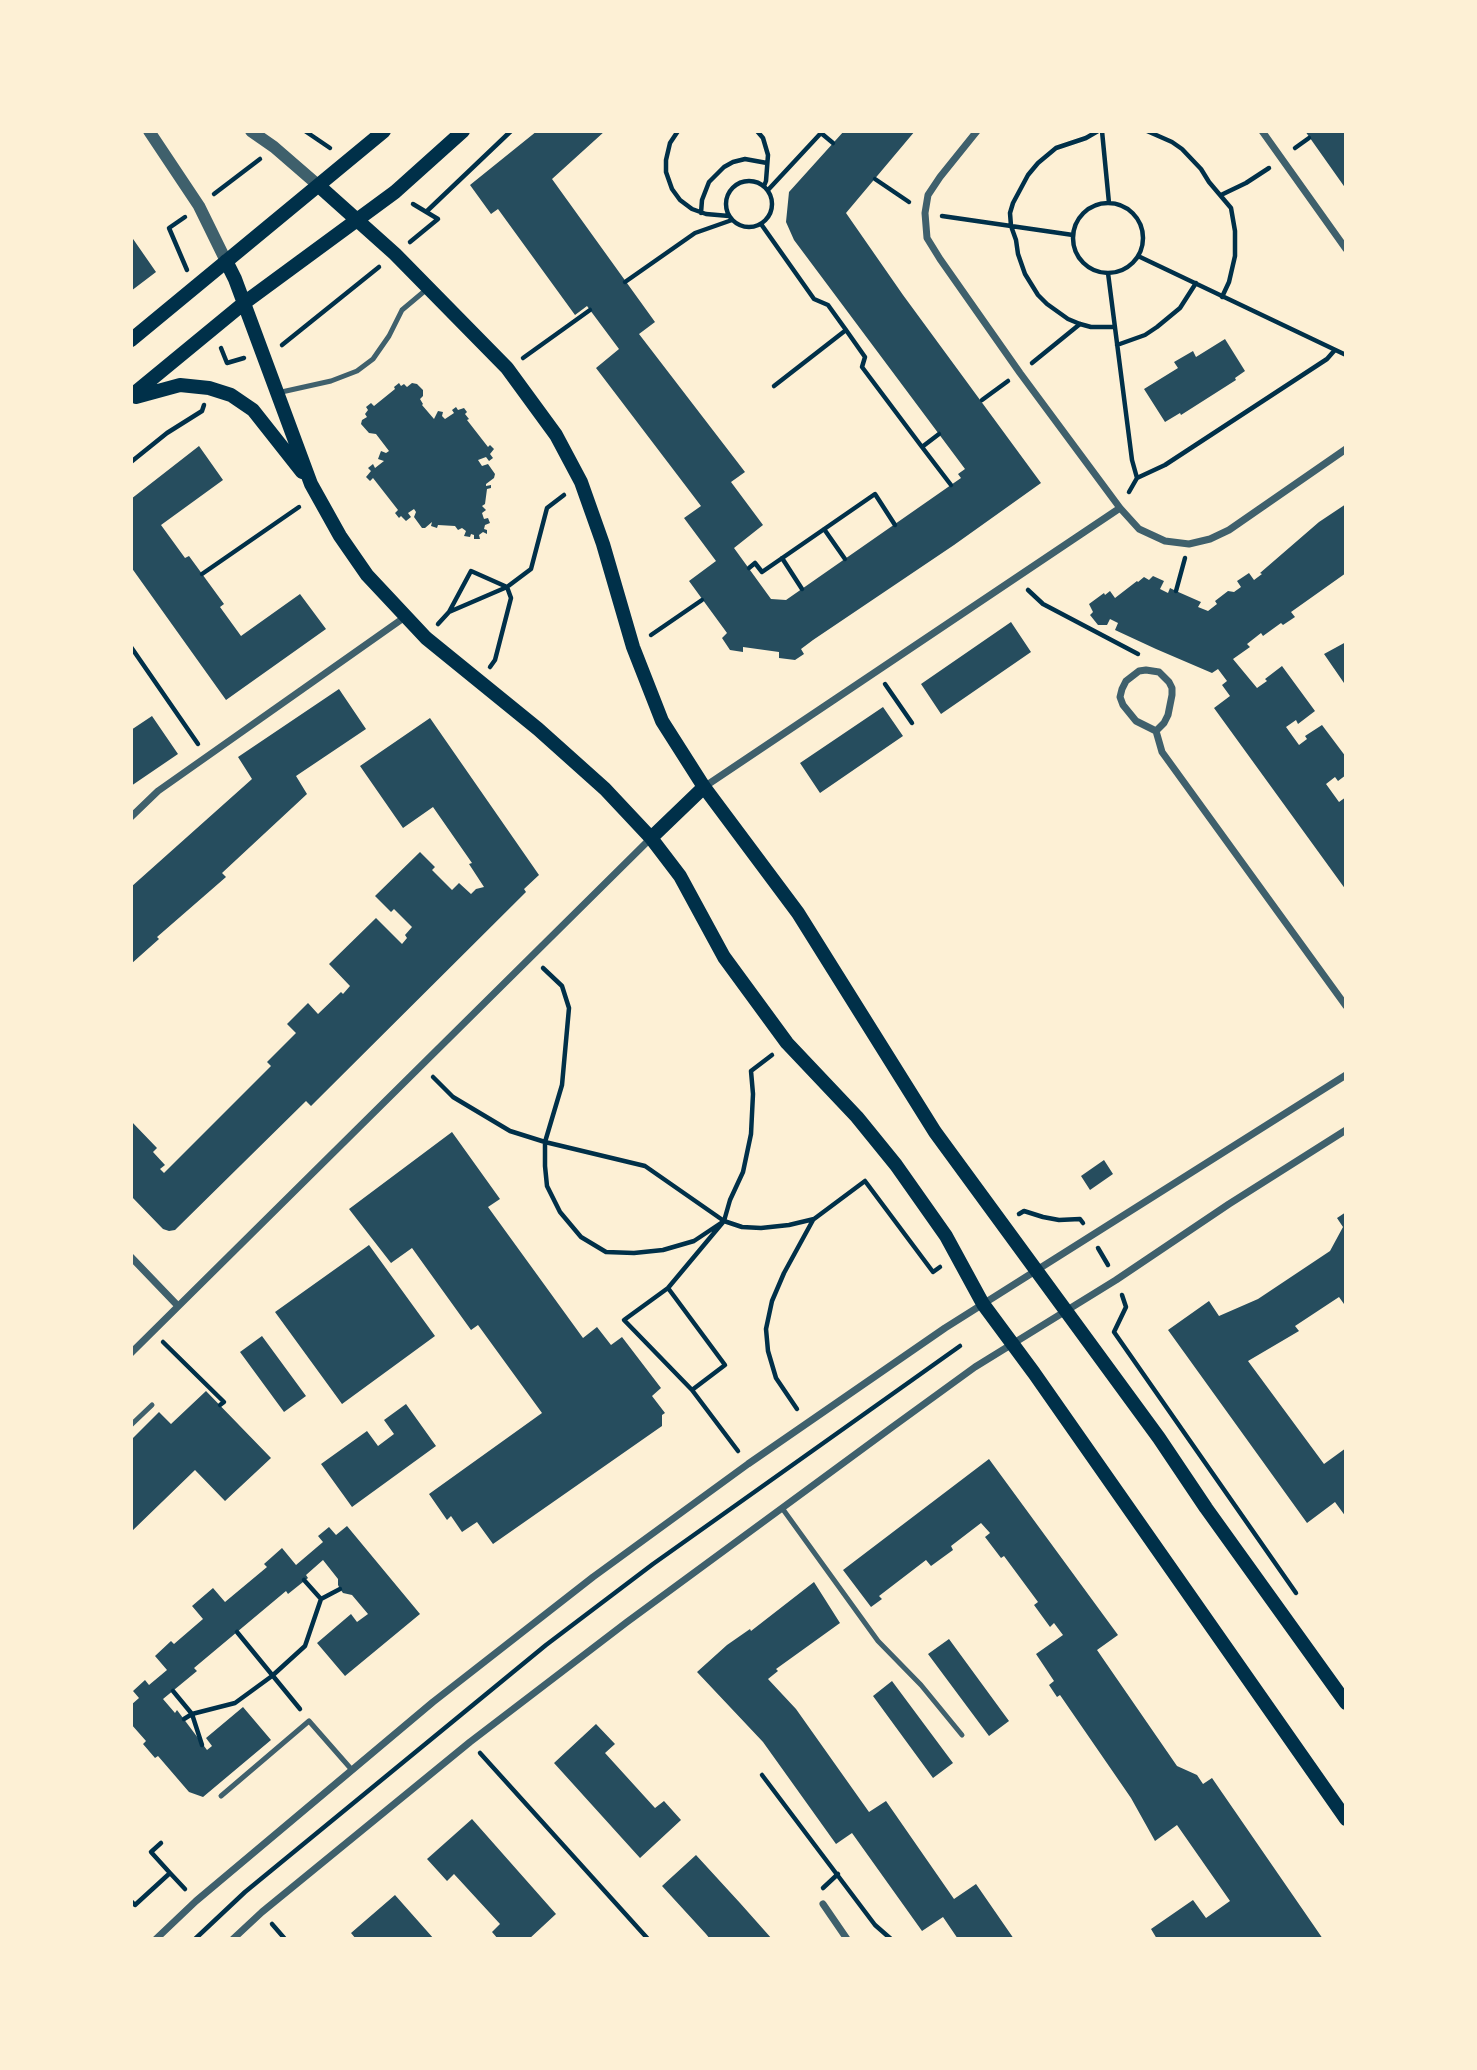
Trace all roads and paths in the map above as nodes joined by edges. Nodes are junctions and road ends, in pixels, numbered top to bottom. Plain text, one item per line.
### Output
1 (149, 131) edge
2 (251, 131) edge
3 (305, 131) edge
4 (384, 131) edge
5 (463, 131) edge
6 (512, 131) edge
7 (678, 131) edge
8 (757, 131) edge
9 (977, 131) edge
10 (1100, 131) edge
11 (1147, 131) edge
12 (1262, 131) edge
13 (822, 132) edge
14 (833, 144) dead end
15 (262, 157) dead end
16 (349, 161) junction
17 (767, 163) junction
18 (1266, 170) dead end
19 (875, 179) dead end
20 (319, 187) junction
21 (766, 188) junction
22 (395, 192) junction
23 (215, 193) dead end
24 (1221, 195) junction
25 (909, 203) dead end
26 (1109, 203) junction
27 (426, 212) junction
28 (190, 213) dead end
29 (701, 213) junction
30 (936, 215) dead end
31 (731, 218) junction
32 (357, 219) junction
33 (761, 224) junction
34 (1011, 226) junction
35 (425, 230) dead end
36 (1073, 235) junction
37 (1346, 249) edge
38 (1138, 256) junction
39 (226, 261) junction
40 (184, 262) dead end
41 (1108, 273) junction
42 (367, 277) dead end
43 (625, 282) dead end
44 (1196, 283) junction
45 (429, 287) junction
46 (1222, 296) junction
47 (244, 303) junction
48 (590, 310) dead end
49 (1080, 324) junction
50 (1115, 327) junction
51 (846, 330) junction
52 (131, 340) edge
53 (1117, 345) junction
54 (280, 347) dead end
55 (1334, 351) junction
56 (1346, 355) edge
57 (227, 363) dead end
58 (1028, 366) dead end
59 (507, 368) junction
60 (222, 370) dead end
61 (1011, 379) dead end
62 (774, 386) dead end
63 (277, 393) junction
64 (131, 397) edge
65 (982, 400) dead end
66 (202, 411) dead end
67 (939, 434) dead end
68 (922, 447) junction
69 (1346, 449) edge
70 (131, 462) edge
71 (581, 482) junction
72 (951, 485) dead end
73 (314, 489) junction
74 (1120, 508) junction
75 (895, 524) dead end
76 (824, 529) junction
77 (1189, 544) junction
78 (782, 558) junction
79 (845, 559) dead end
80 (749, 568) dead end
81 (202, 574) dead end
82 (1015, 578) junction
83 (508, 587) junction
84 (802, 589) dead end
85 (1176, 591) dead end
86 (702, 600) dead end
87 (449, 612) junction
88 (405, 617) junction
89 (426, 638) junction
90 (633, 647) junction
91 (131, 648) edge
92 (1148, 659) dead end
93 (876, 672) junction
94 (480, 682) junction
95 (912, 723) dead end
96 (1156, 731) junction
97 (207, 756) junction
98 (704, 787) junction
99 (131, 817) edge
100 (651, 838) junction
101 (532, 958) junction
102 (1346, 1006) edge
103 (787, 1043) junction
104 (422, 1066) junction
105 (1346, 1075) edge
106 (1346, 1130) edge
107 (545, 1142) junction
108 (814, 1219) junction
109 (724, 1221) junction
110 (1092, 1236) junction
111 (131, 1256) edge
112 (1036, 1271) junction
113 (933, 1272) dead end
114 (1116, 1280) junction
115 (668, 1288) junction
116 (983, 1304) junction
117 (178, 1306) junction
118 (1067, 1311) junction
119 (945, 1328) junction
120 (153, 1331) junction
121 (1012, 1345) junction
122 (960, 1346) junction
123 (131, 1353) edge
124 (975, 1367) junction
125 (692, 1390) junction
126 (152, 1405) dead end
127 (220, 1405) dead end
128 (808, 1424) junction
129 (131, 1425) edge
130 (748, 1465) junction
131 (765, 1486) junction
132 (782, 1508) junction
133 (304, 1580) dead end
134 (340, 1589) dead end
135 (1298, 1595) dead end
136 (321, 1599) junction
137 (237, 1632) dead end
138 (272, 1676) junction
139 (173, 1691) dead end
140 (1346, 1703) edge
141 (192, 1714) junction
142 (184, 1719) dead end
143 (309, 1721) junction
144 (962, 1735) dead end
145 (470, 1742) junction
146 (202, 1745) dead end
147 (352, 1770) junction
148 (762, 1775) dead end
149 (221, 1796) dead end
150 (1346, 1819) edge
151 (161, 1843) dead end
152 (170, 1873) junction
153 (175, 1878) dead end
154 (131, 1901) edge
155 (823, 1904) dead end
156 (844, 1938) edge
157 (156, 1939) edge
158 (195, 1939) edge
159 (233, 1939) edge
160 (648, 1939) edge
161 (891, 1939) edge

1 - 39 street
2 - 20 street
3 - 16 path
4 - 16 main road
5 - 22 main road
6 - 27 path
7 - 29 path
8 - 17 path
9 - 74 street
10 - 26 path
10 - 34 path
11 - 24 path
12 - 37 street
13 - 14 path
13 - 21 path
15 - 23 path
16 - 20 main road
17 - 21 path
17 - 29 path
18 - 24 path
19 - 25 path
20 - 32 main road
20 - 39 main road
21 - 31 path
21 - 33 path
22 - 27 path
22 - 32 main road
24 - 46 path
26 - 36 path
26 - 38 path
27 - 35 path
28 - 40 path
29 - 31 path
30 - 34 path
31 - 33 path
31 - 43 path
32 - 45 main road
32 - 47 main road
33 - 51 path
34 - 36 path
34 - 49 path
36 - 41 path
38 - 41 path
38 - 44 path
39 - 47 main road
39 - 52 main road
41 - 50 path
42 - 54 path
44 - 46 path
44 - 53 path
45 - 59 main road
45 - 63 lane
46 - 55 path
47 - 63 main road
47 - 64 main road
48 - 59 path
49 - 50 path
49 - 58 path
50 - 53 path
51 - 62 path
51 - 68 path
53 - 55 path
55 - 56 path
57 - 60 path
59 - 71 main road
61 - 65 path
63 - 73 main road
64 - 73 main road
66 - 70 path
67 - 68 path
68 - 72 path
69 - 77 street
71 - 83 path
71 - 90 main road
73 - 81 path
73 - 88 main road
74 - 77 street
74 - 82 street
75 - 76 path
76 - 78 path
76 - 79 path
77 - 85 path
78 - 80 path
78 - 84 path
82 - 92 path
82 - 93 street
83 - 87 path
83 - 87 path
83 - 94 path
86 - 90 path
87 - 89 path
88 - 89 main road
88 - 97 street
89 - 94 main road
90 - 98 main road
91 - 97 path
93 - 95 path
93 - 98 street
94 - 100 main road
96 - 96 street
96 - 102 street
97 - 99 street
98 - 100 main road
98 - 112 main road
100 - 101 street
100 - 103 main road
101 - 104 street
101 - 107 path
103 - 109 path
103 - 116 main road
104 - 107 path
104 - 117 street
105 - 110 street
106 - 114 street
107 - 109 path
107 - 109 path
108 - 109 path
108 - 113 path
108 - 128 path
109 - 115 path
110 - 112 street
110 - 114 path
111 - 117 street
112 - 116 street
112 - 118 main road
114 - 118 street
114 - 135 path
115 - 125 path
115 - 125 path
116 - 119 street
116 - 121 main road
117 - 120 street
118 - 121 street
118 - 140 main road
119 - 122 path
119 - 128 street
120 - 123 street
120 - 127 path
121 - 124 street
121 - 150 main road
122 - 124 path
122 - 131 path
124 - 132 street
125 - 130 path
126 - 129 lane
128 - 130 street
130 - 131 path
130 - 147 street
131 - 158 path
132 - 144 lane
132 - 145 street
133 - 136 path
134 - 136 path
136 - 138 path
137 - 138 path
138 - 141 path
138 - 143 path
139 - 141 path
141 - 142 path
141 - 146 path
143 - 147 lane
143 - 149 lane
145 - 159 street
145 - 160 path
147 - 157 street
148 - 161 path
151 - 152 path
152 - 153 path
152 - 154 path
155 - 156 street

